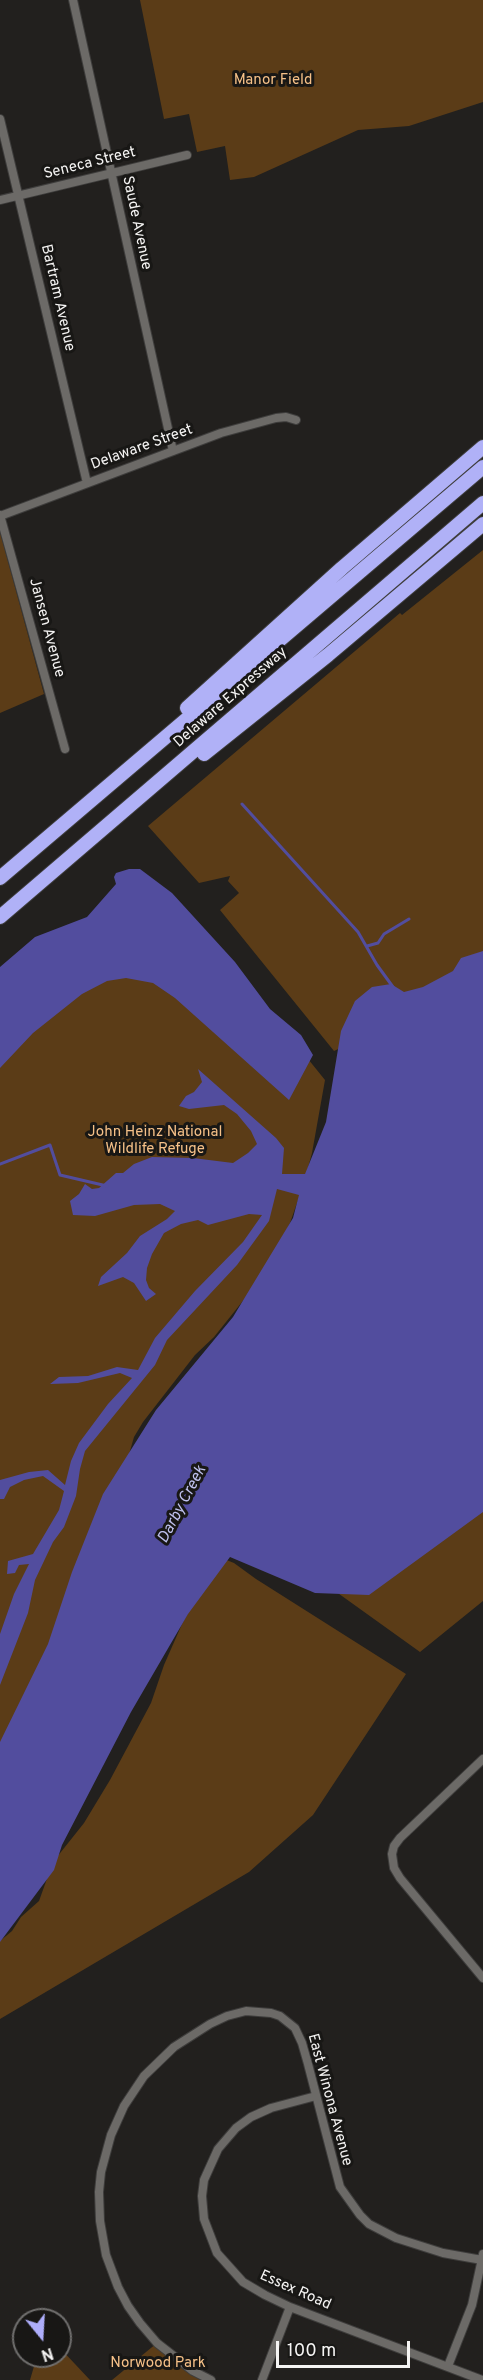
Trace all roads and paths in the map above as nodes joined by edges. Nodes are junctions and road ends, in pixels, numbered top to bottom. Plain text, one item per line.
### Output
1 (73, 0) edge
2 (0, 119) edge
3 (187, 155) dead end
4 (111, 172) junction
5 (19, 196) junction
6 (0, 200) edge
7 (296, 420) dead end
8 (483, 442) edge
9 (483, 447) edge
10 (172, 451) junction
11 (467, 461) junction
12 (483, 467) edge
13 (87, 483) junction
14 (483, 503) edge
15 (0, 515) edge
16 (483, 524) edge
17 (65, 749) dead end
18 (124, 771) junction
19 (99, 832) junction
20 (0, 878) edge
21 (0, 917) edge
22 (483, 1759) edge
23 (483, 1978) edge
24 (316, 2096) junction
25 (483, 2254) edge
26 (482, 2260) edge
27 (291, 2307) junction
28 (448, 2366) junction
29 (212, 2380) edge
30 (262, 2380) edge
31 (482, 2380) edge

1 - 4 street, Saude Avenue
2 - 5 street, Bartram Avenue
3 - 4 street, Seneca Street
4 - 5 street, Seneca Street
4 - 10 street, Saude Avenue
5 - 6 street, Seneca Street
5 - 13 street, Bartram Avenue
7 - 10 street, Delaware Street
8 - 11 highway
9 - 11 highway
10 - 13 street, Delaware Street
11 - 18 highway
12 - 18 highway, Delaware Expressway
13 - 15 street, Delaware Street
14 - 19 highway, Delaware Expressway
15 - 17 street, Jansen Avenue
16 - 19 highway
18 - 20 highway, Delaware Expressway
19 - 21 highway, Delaware Expressway
22 - 23 street
24 - 26 street, East Winona Avenue
24 - 27 street, Essex Road
24 - 29 street, East Winona Avenue
25 - 26 street
26 - 28 street
27 - 28 street, Essex Road
27 - 30 street
28 - 31 street, Essex Road

